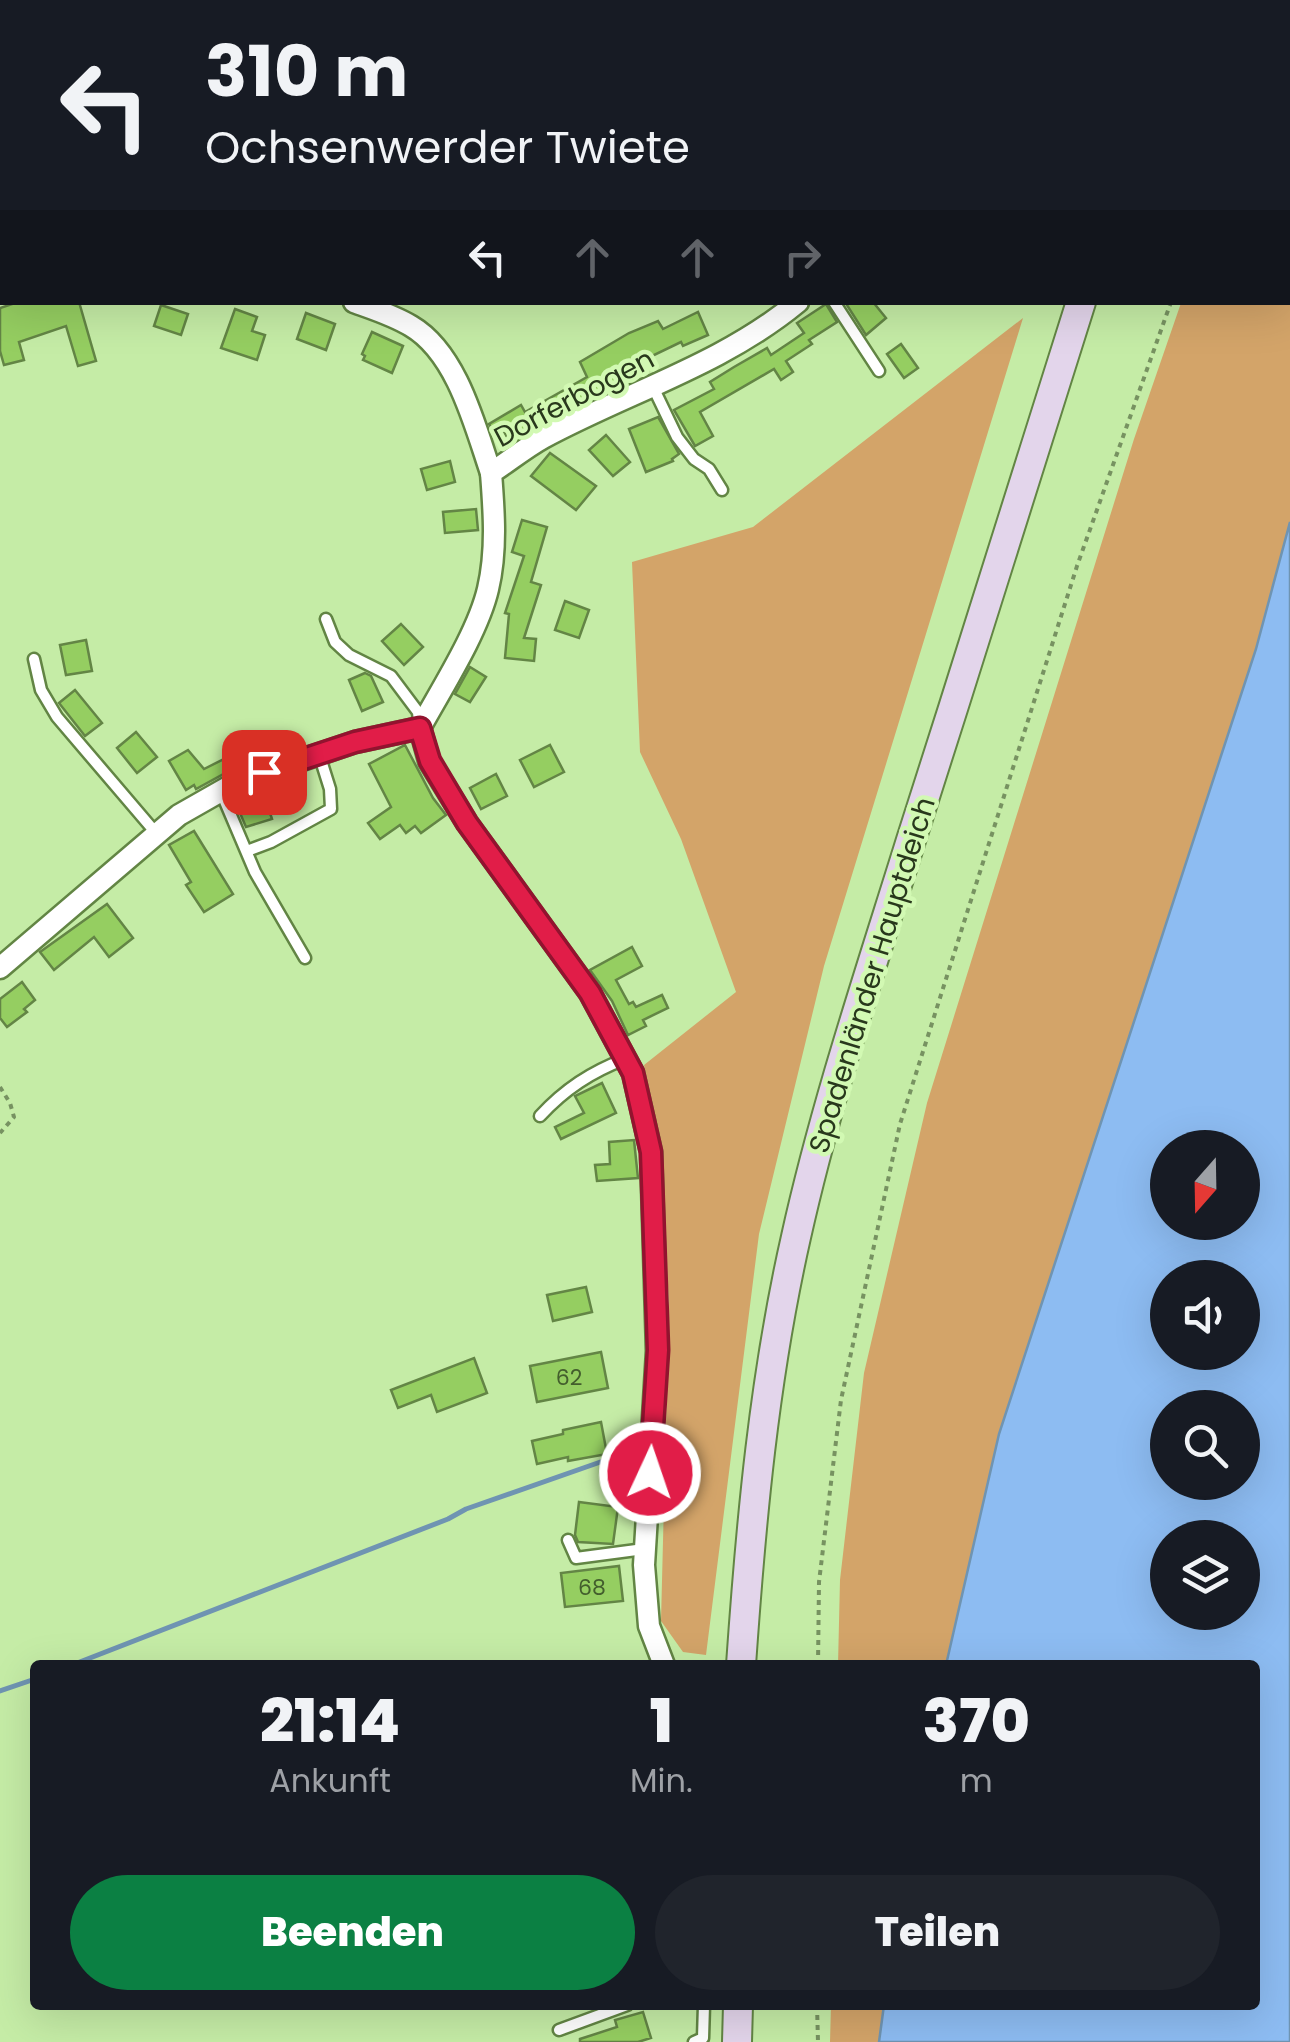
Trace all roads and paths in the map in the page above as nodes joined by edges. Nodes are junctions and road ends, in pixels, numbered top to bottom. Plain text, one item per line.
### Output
1 (361, 305) edge
2 (795, 305) edge
3 (836, 305) edge
4 (1080, 305) edge
5 (1169, 305) edge
6 (879, 370) dead end
7 (653, 387) junction
8 (491, 473) junction
9 (722, 490) dead end
10 (326, 619) dead end
11 (34, 659) dead end
12 (420, 728) junction
13 (319, 754) junction
14 (220, 791) junction
15 (156, 834) junction
16 (247, 851) junction
17 (304, 958) dead end
18 (0, 968) edge
19 (625, 1059) junction
20 (0, 1087) edge
21 (540, 1116) dead end
22 (0, 1133) edge
23 (568, 1540) dead end
24 (645, 1549) junction
25 (662, 1660) edge
26 (741, 1660) edge
27 (818, 1660) edge
28 (614, 2010) edge
29 (704, 2010) edge
30 (738, 2010) edge
31 (817, 2010) edge
32 (559, 2030) dead end
33 (694, 2042) edge
34 (736, 2042) edge
35 (818, 2042) edge

1 - 8 street
2 - 7 street, Dorferbogen
3 - 6 lane
4 - 26 street, Spadenländer Hauptdeich
5 - 27 path
7 - 8 street, Dorferbogen
7 - 9 lane
8 - 12 street, Dorferbogen
10 - 12 lane
11 - 15 lane
12 - 13 street
12 - 19 street
13 - 14 street
13 - 16 lane
14 - 15 street
14 - 16 lane
15 - 18 street
16 - 17 lane
19 - 21 lane
19 - 24 street
20 - 22 path
23 - 24 lane
24 - 25 street
28 - 32 lane
29 - 33 lane
30 - 34 street
31 - 35 path

